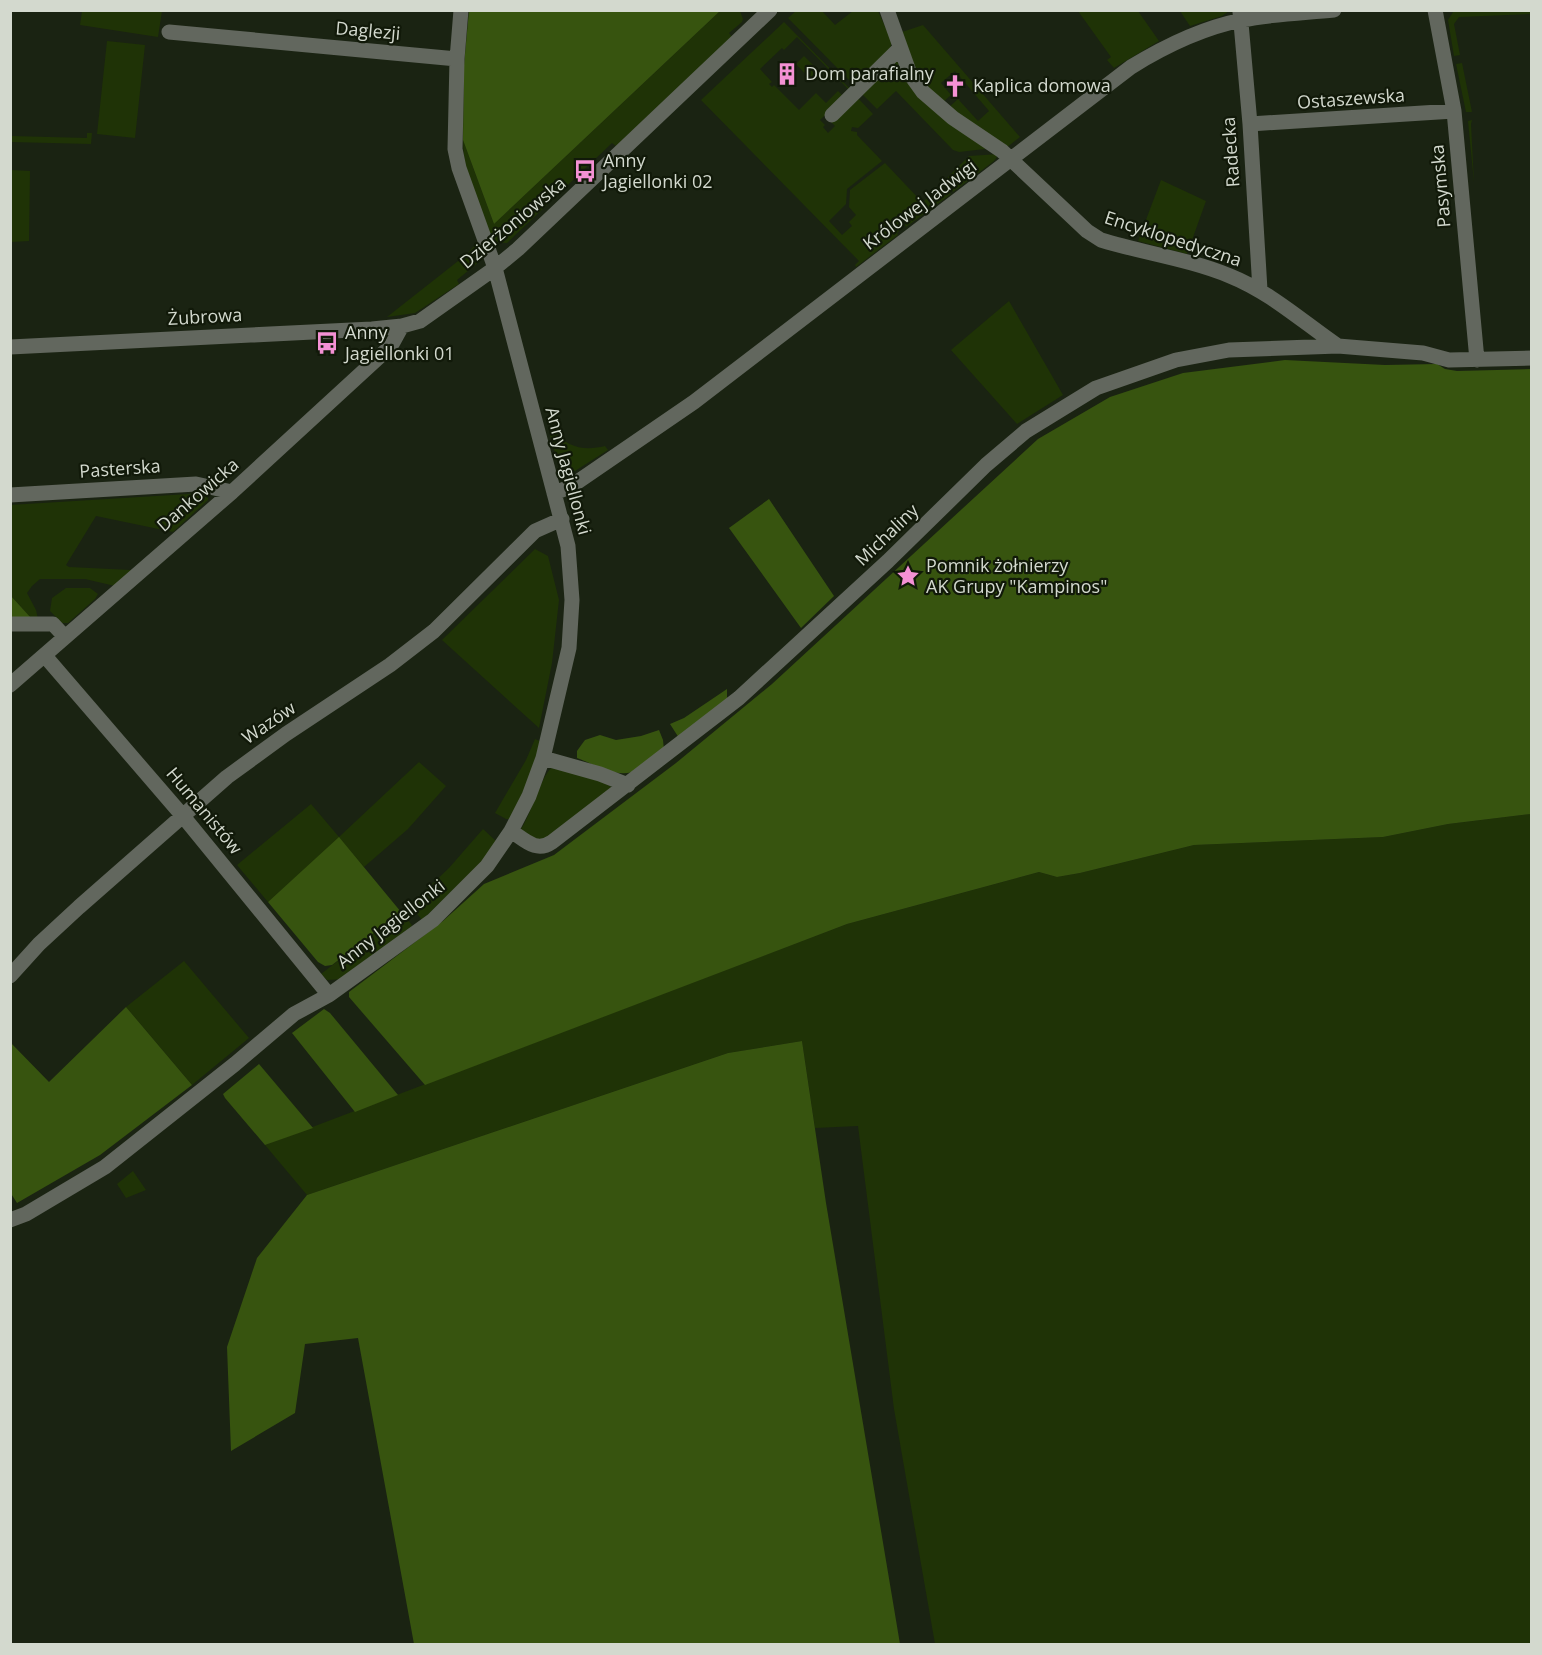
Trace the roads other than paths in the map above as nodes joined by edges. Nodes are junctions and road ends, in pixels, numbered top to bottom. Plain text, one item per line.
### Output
1 (461, 10) edge
2 (887, 10) edge
3 (1334, 10) edge
4 (1435, 10) edge
5 (765, 12) edge
6 (1240, 15) edge
7 (169, 32) dead end
8 (900, 48) junction
9 (457, 59) junction
10 (1454, 111) junction
11 (832, 115) dead end
12 (1250, 124) junction
13 (1012, 160) junction
14 (495, 268) junction
15 (1260, 290) junction
16 (402, 326) junction
17 (1338, 346) junction
18 (10, 347) edge
19 (1532, 358) edge
20 (1477, 360) junction
21 (232, 492) junction
22 (554, 493) junction
23 (10, 495) edge
24 (562, 519) junction
25 (10, 624) edge
26 (65, 638) junction
27 (45, 656) junction
28 (10, 685) edge
29 (543, 758) junction
30 (628, 785) junction
31 (183, 815) junction
32 (511, 831) junction
33 (10, 976) edge
34 (329, 995) junction
35 (10, 1220) edge

1 - 9 street, Anny Jagiellonki
2 - 8 street, Encyklopedyczna
3 - 6 street, Królowej Jadwigi
4 - 10 street, Pasymska
5 - 14 street, Dzierżoniowska
6 - 12 street, Radecka
6 - 13 street, Królowej Jadwigi
7 - 9 street, Daglezji
8 - 11 street
8 - 13 street, Encyklopedyczna
9 - 14 street, Anny Jagiellonki
10 - 12 street, Ostaszewska
10 - 20 street, Pasymska
12 - 15 street, Radecka
13 - 15 street, Encyklopedyczna
13 - 22 street, Królowej Jadwigi
14 - 16 street, Dzierżoniowska
14 - 22 street, Anny Jagiellonki
15 - 17 street, Encyklopedyczna
16 - 18 street, Żubrowa
16 - 21 street, Dankowicka
17 - 20 street
17 - 30 street, Michaliny
19 - 20 street
21 - 23 street, Pasterska
21 - 26 street, Dankowicka
22 - 24 street, Anny Jagiellonki
24 - 29 street, Anny Jagiellonki
24 - 31 street, Wazów
25 - 26 street
26 - 27 street, Dankowicka
27 - 28 street, Dankowicka
27 - 31 street, Humanistów
29 - 30 street
29 - 32 street, Anny Jagiellonki
30 - 32 street, Michaliny
31 - 33 street, Wazów
31 - 34 street, Humanistów
32 - 34 street, Anny Jagiellonki
34 - 35 street, Anny Jagiellonki

